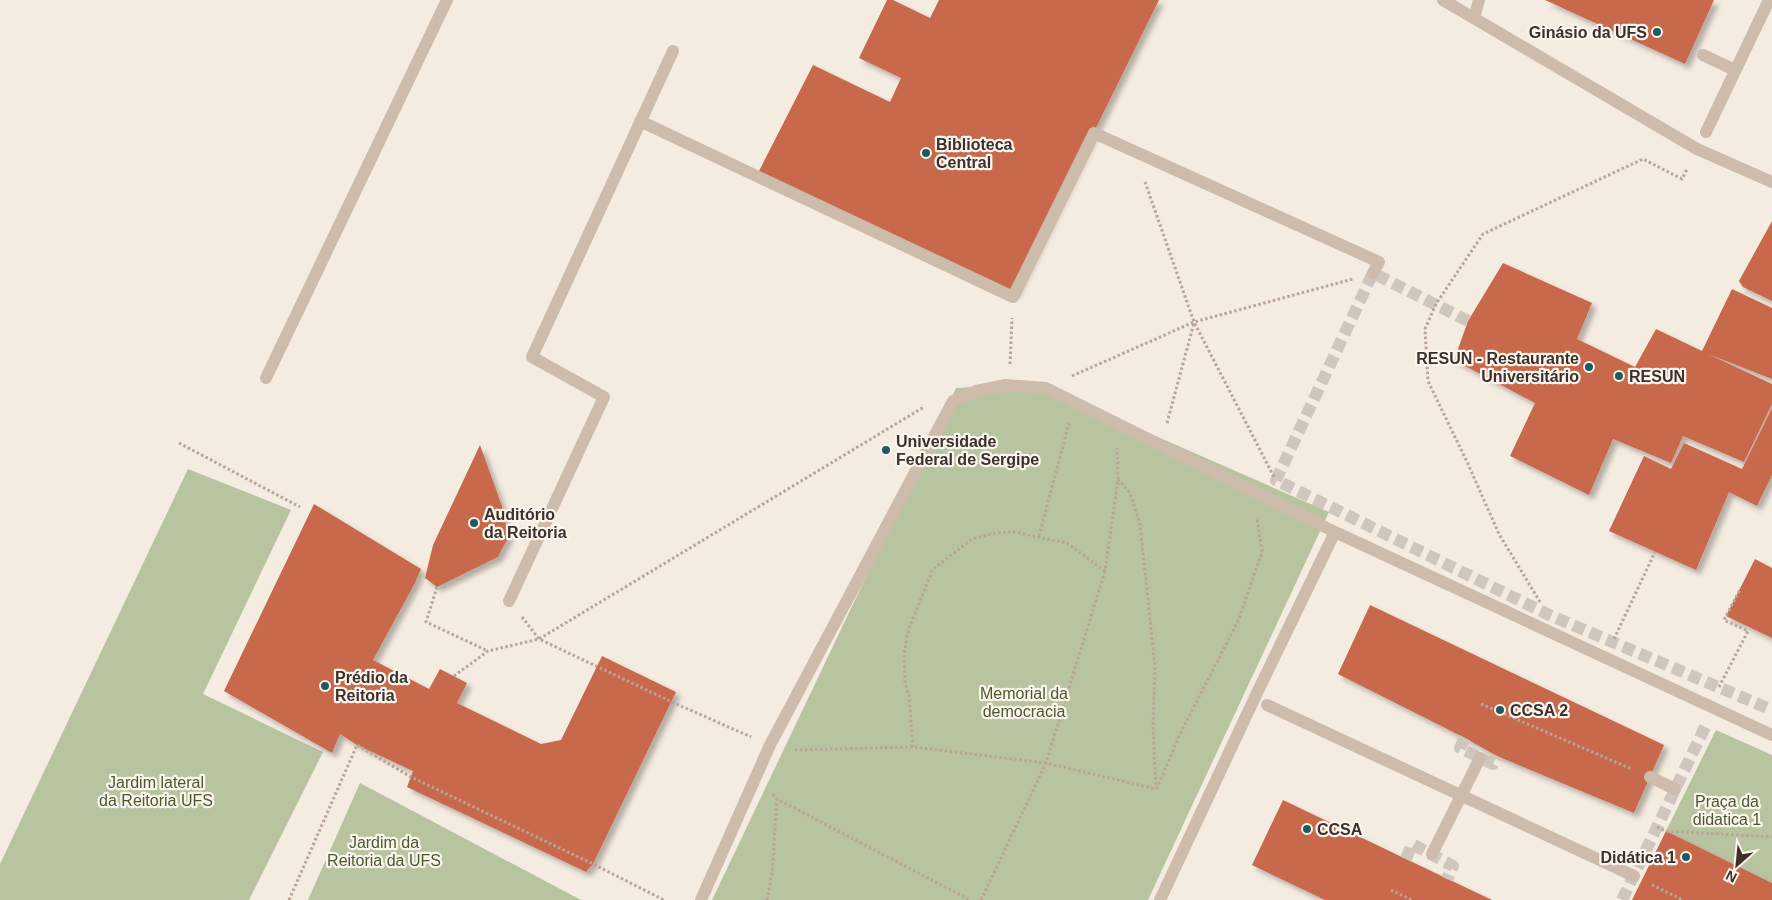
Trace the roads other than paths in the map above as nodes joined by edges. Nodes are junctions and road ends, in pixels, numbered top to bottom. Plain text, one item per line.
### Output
1 (447, 0) edge
2 (1443, 0) edge
3 (1479, 0) edge
4 (1769, 0) edge
5 (1767, 17) edge
6 (1474, 18) junction
7 (673, 51) dead end
8 (1703, 55) dead end
9 (1735, 70) junction
10 (640, 121) junction
11 (1706, 132) dead end
12 (1772, 182) edge
13 (1373, 274) road end
14 (266, 378) dead end
15 (1336, 532) junction
16 (509, 601) road end
17 (1267, 705) dead end
18 (1772, 735) edge
19 (1480, 758) dead end
20 (1650, 777) road end
21 (1676, 789) dead end
22 (1462, 796) junction
23 (1432, 854) dead end
24 (1634, 876) road end
25 (700, 900) edge
26 (1160, 900) edge

1 - 14 street
2 - 6 street
3 - 6 street
4 - 5 street
5 - 9 street
6 - 12 street
7 - 10 street
8 - 9 street
9 - 11 street
10 - 13 street
10 - 16 street
15 - 18 street
15 - 25 street
15 - 26 street
17 - 22 street
19 - 22 street
20 - 21 street
22 - 23 street
22 - 24 street

